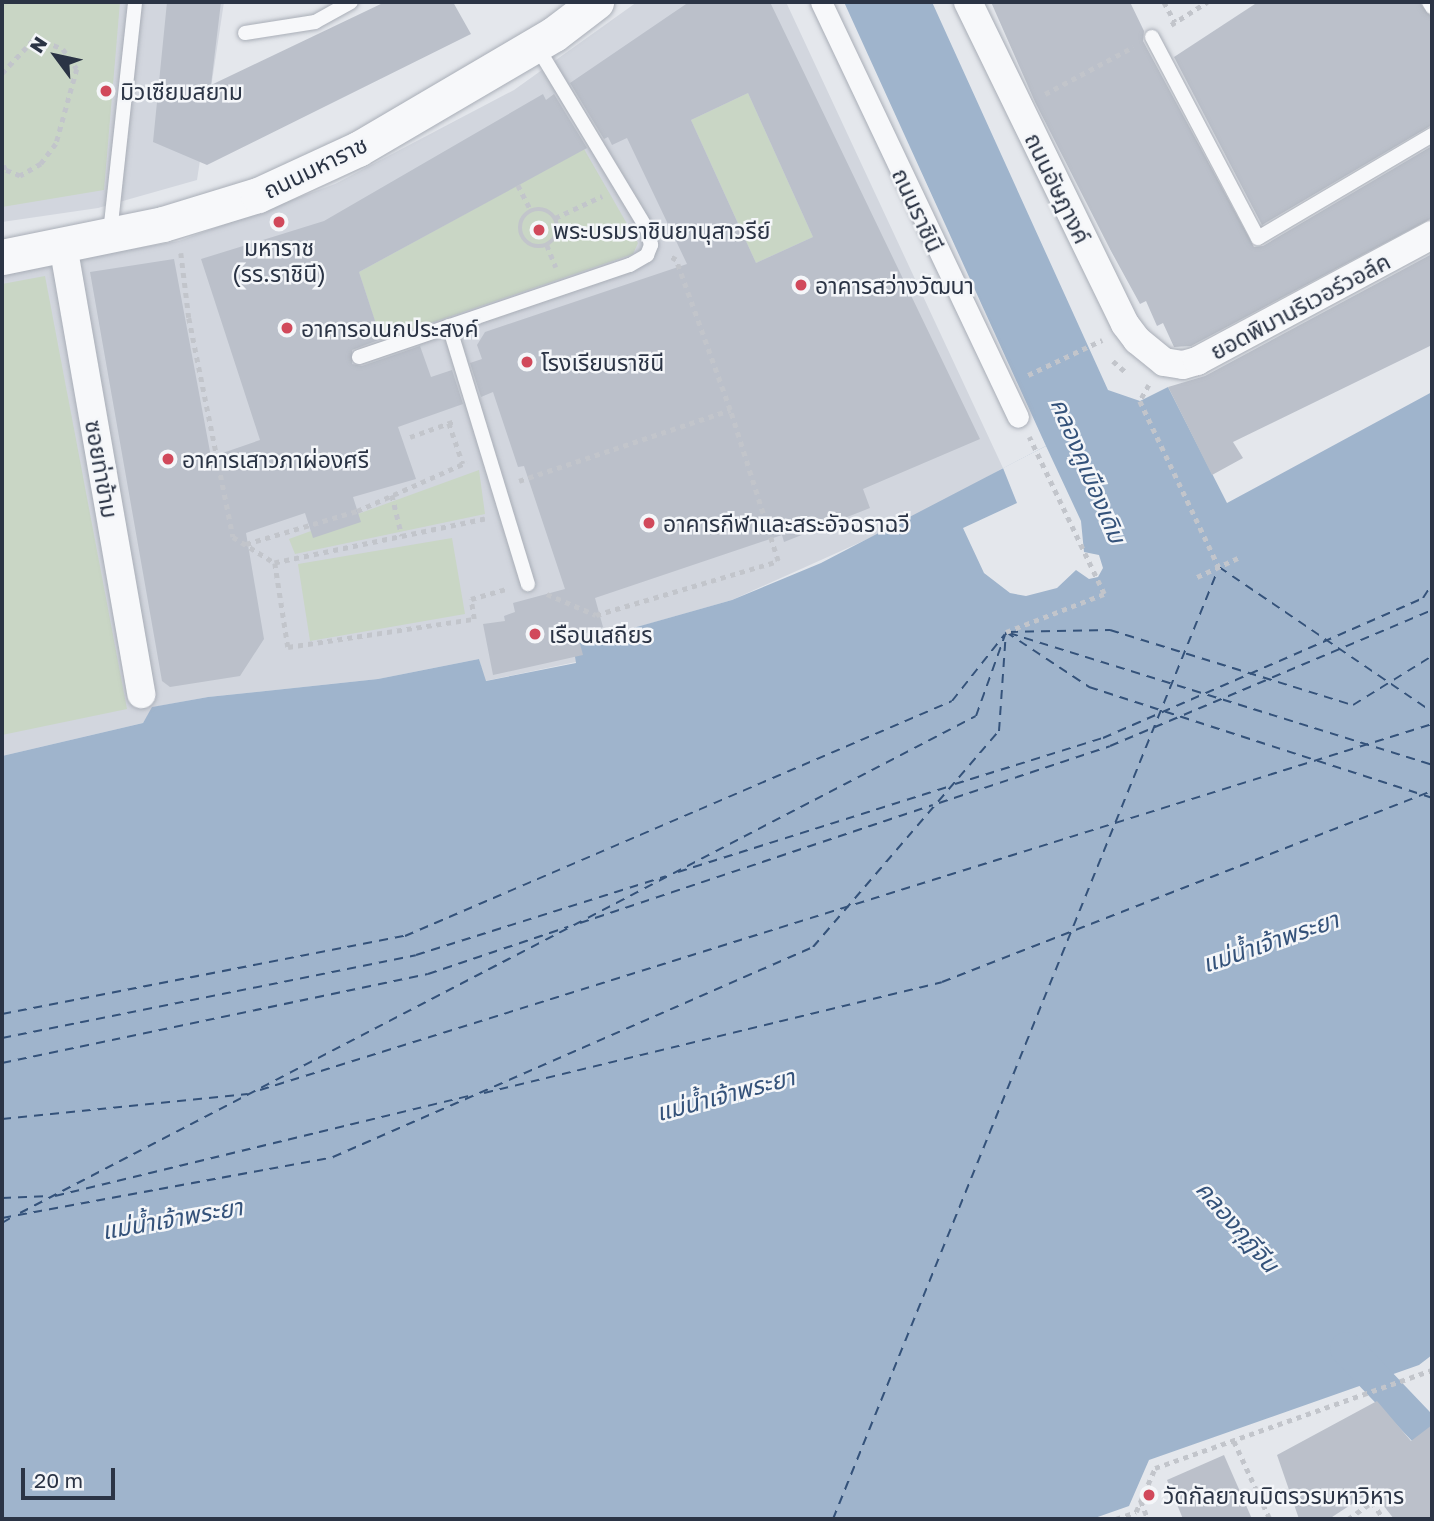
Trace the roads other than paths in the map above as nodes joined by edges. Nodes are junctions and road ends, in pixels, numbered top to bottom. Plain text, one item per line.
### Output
1 (135, 2) edge
2 (351, 2) edge
3 (596, 2) edge
4 (821, 2) edge
5 (968, 2) edge
6 (1429, 2) edge
7 (1432, 7) edge
8 (245, 33) dead end
9 (1152, 37) road end
10 (536, 44) junction
11 (1432, 135) edge
12 (110, 234) junction
13 (1432, 235) edge
14 (63, 245) junction
15 (2, 257) edge
16 (449, 326) junction
17 (359, 357) dead end
18 (1164, 362) joint
19 (1018, 417) road end
20 (528, 584) road end
21 (141, 694) dead end

1 - 12 lane
2 - 8 lane
3 - 10 street, ถนนมหาราช
4 - 19 street, ถนนราชินี
5 - 18 street, ถนนอัษฎางค์
6 - 7 lane
9 - 11 lane
10 - 12 street, ถนนมหาราช
10 - 16 lane
12 - 14 street, ถนนมหาราช
13 - 18 street, ยอดพิมานริเวอร์วอล์ค
14 - 15 street, ถนนมหาราช
14 - 21 street, ซอยท่าข้าม
16 - 17 lane
16 - 20 lane

